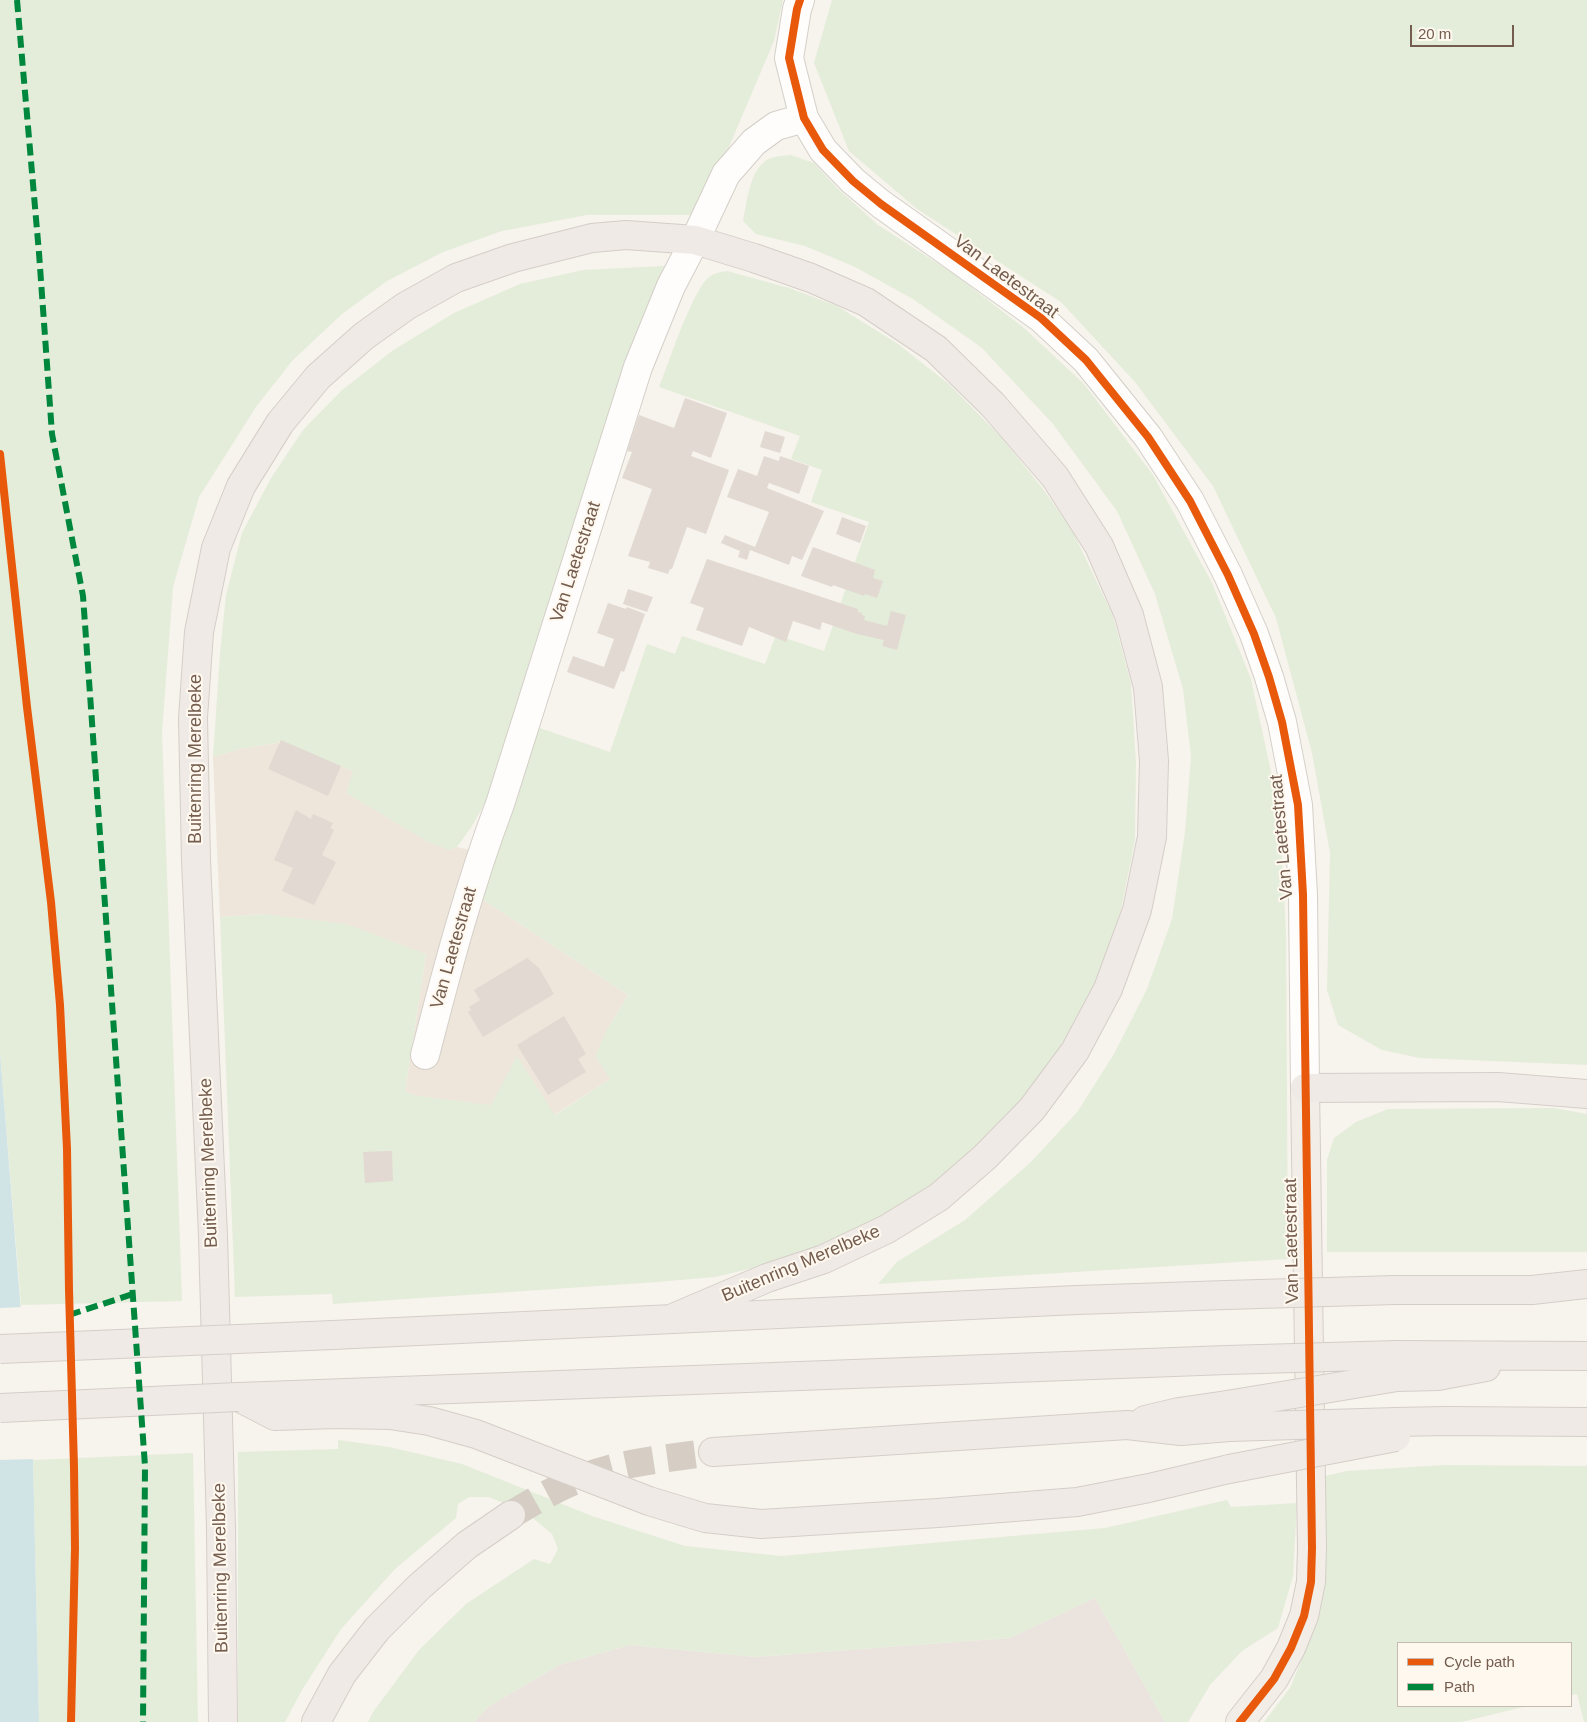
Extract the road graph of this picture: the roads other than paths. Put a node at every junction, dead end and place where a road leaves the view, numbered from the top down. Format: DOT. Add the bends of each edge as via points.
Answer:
graph roads {
  1 [pos="800,0"];
  2 [pos="804,118"];
  3 [pos="696,240"];
  4 [pos="425,1055"];
  5 [pos="1305,1088"];
  6 [pos="1587,1094"];
  7 [pos="1587,1284"];
  8 [pos="1532,1290"];
  9 [pos="1587,1298"];
  10 [pos="673,1318"];
  11 [pos="0,1349"];
  12 [pos="1587,1356"];
  13 [pos="1397,1366"];
  14 [pos="336,1404"];
  15 [pos="0,1408"];
  16 [pos="1228,1416"];
  17 [pos="1587,1422"];
  18 [pos="1396,1429"];
  19 [pos="713,1452"];
  20 [pos="512,1515"];
  21 [pos="223,1722"];
  22 [pos="316,1722"];
  23 [pos="1240,1722"];
  1 -- 2 [label="street, Van Laetestraat" via="789,58"];
  2 -- 3 [label="street, Van Laetestraat" via="776,126 754,142 726,174"];
  2 -- 5 [label="street, Van Laetestraat" via="823,150 853,181 880,204 1041,318 1086,360 1148,438 1190,500 1254,634 1282,722 1294,777 1303,895"];
  3 -- 4 [label="street, Van Laetestraat" via="671,286 638,367 500,804 480,856"];
  3 -- 10 [label="highway, Buitenring Merelbeke" via="811,278 866,302 936,350 993,405 1055,477 1099,546 1129,615 1148,687 1154,761 1153,828 1137,910 1108,989 1075,1051 1032,1109 999,1143 939,1196 887,1229 824,1259 768,1278"];
  3 -- 21 [label="highway, Buitenring Merelbeke" via="626,235 592,238 512,258 456,278 406,306 364,336 318,377 280,423 242,486 216,548 198,632 193,718 218,1402"];
  5 -- 6 [label="highway" via="1498,1087"];
  5 -- 23 [label="main road, Van Laetestraat" via="1311,1582 1304,1616 1291,1648 1274,1679"];
  7 -- 8 [label="highway"];
  8 -- 9 [label="highway"];
  8 -- 10 [label="highway, bridge" via="1226,1295"];
  10 -- 11 [label="highway, bridge"];
  12 -- 13 [label="highway" via="1551,1355"];
  13 -- 14 [label="highway, bridge" via="1227,1360"];
  13 -- 16 [label="highway, bridge"];
  14 -- 15 [label="highway, bridge" via="275,1416 238,1397"];
  14 -- 18 [label="highway, bridge" via="429,1421 476,1434 649,1502 705,1518 761,1524 1077,1502"];
  16 -- 18 [label="highway, bridge"];
  16 -- 19 [label="highway" via="1179,1412 1127,1425"];
  17 -- 18 [label="highway" via="1446,1421"];
  20 -- 22 [label="highway" via="467,1545 377,1629 342,1674"];
}
